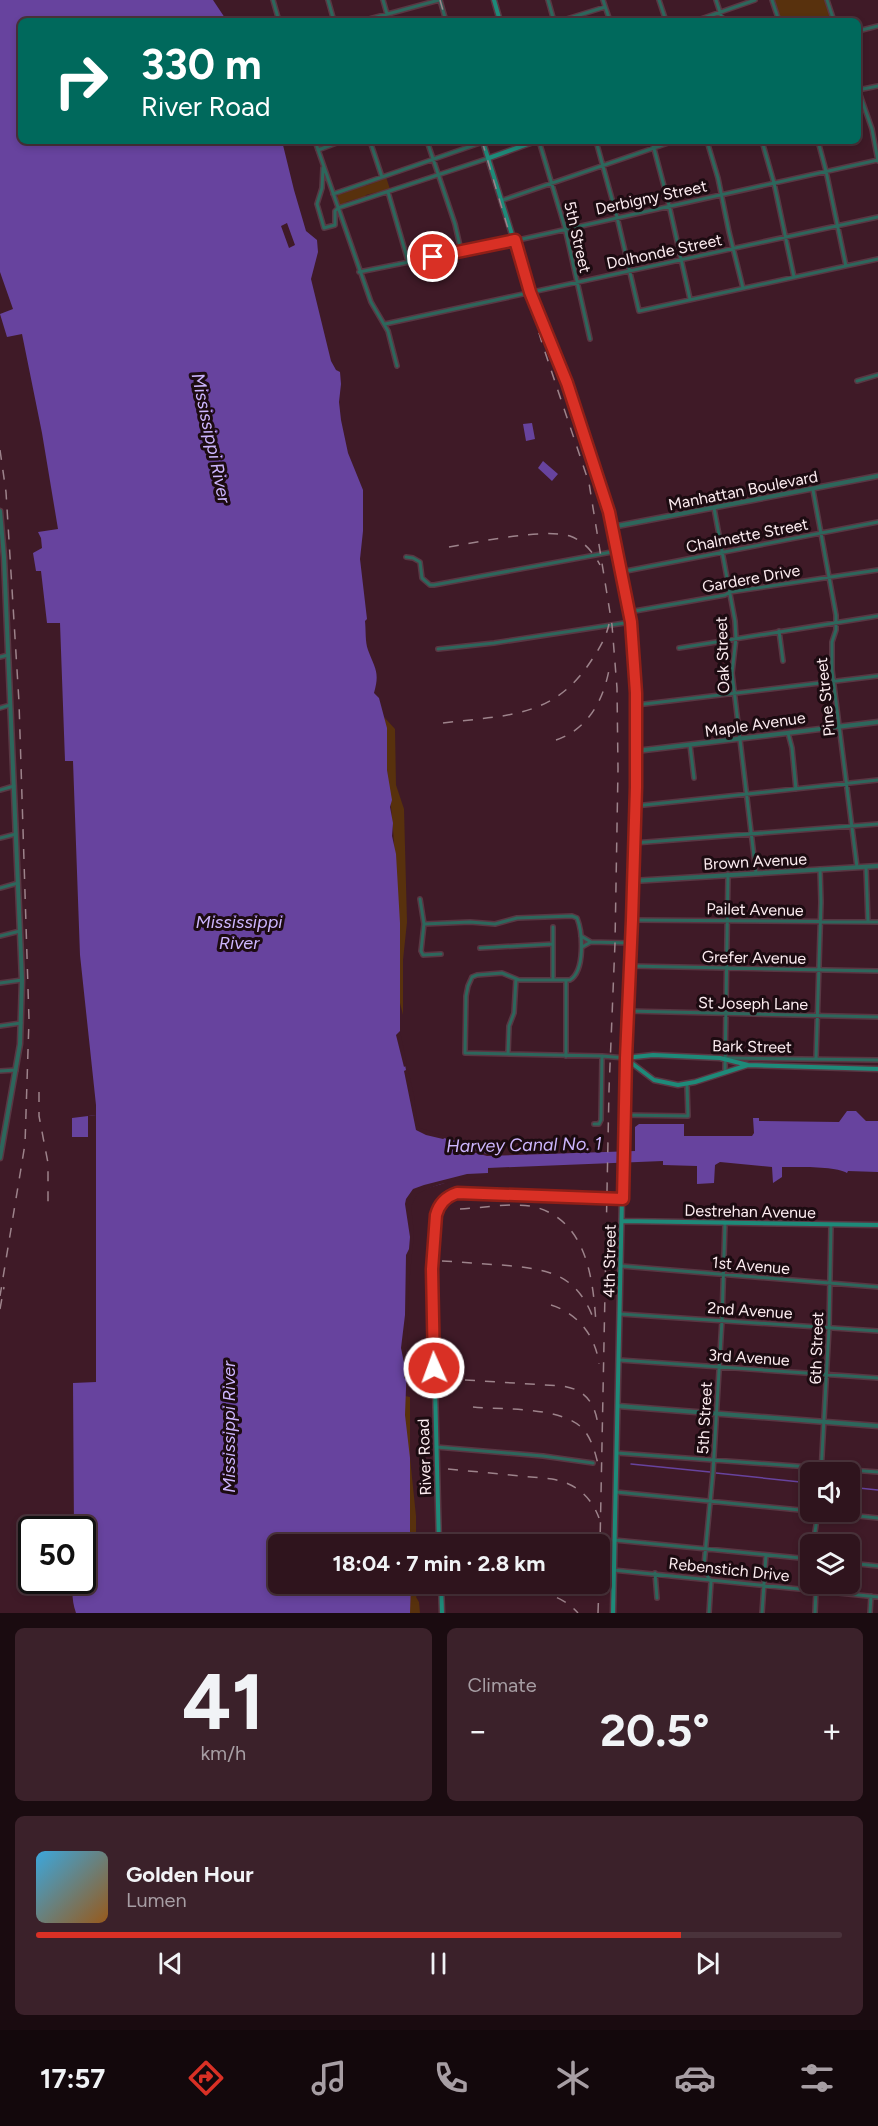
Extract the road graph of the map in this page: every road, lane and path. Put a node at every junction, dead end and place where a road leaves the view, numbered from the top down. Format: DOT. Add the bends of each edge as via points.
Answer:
graph roads {
  1 [pos="273,0"];
  2 [pos="328,0"];
  3 [pos="383,0"];
  4 [pos="440,0"];
  5 [pos="494,0"];
  6 [pos="548,0"];
  7 [pos="603,0"];
  8 [pos="659,0"];
  9 [pos="716,0"];
  10 [pos="755,0"];
  11 [pos="772,0"];
  12 [pos="827,0"];
  13 [pos="605,7"];
  14 [pos="720,12"];
  15 [pos="387,14"];
  16 [pos="278,18"];
  17 [pos="333,18"];
  18 [pos="373,18"];
  19 [pos="388,18"];
  20 [pos="445,18"];
  21 [pos="499,18"];
  22 [pos="553,18"];
  23 [pos="570,18"];
  24 [pos="609,18"];
  25 [pos="665,18"];
  26 [pos="703,18"];
  27 [pos="722,18"];
  28 [pos="778,18"];
  29 [pos="833,18"];
  30 [pos="878,26"];
  31 [pos="861,30"];
  32 [pos="878,86"];
  33 [pos="861,89"];
  34 [pos="861,98"];
  35 [pos="316,144"];
  36 [pos="334,144"];
  37 [pos="371,144"];
  38 [pos="428,144"];
  39 [pos="476,144"];
  40 [pos="485,144"];
  41 [pos="529,144"];
  42 [pos="539,144"];
  43 [pos="597,144"];
  44 [pos="653,144"];
  45 [pos="665,144"];
  46 [pos="708,144"];
  47 [pos="763,144"];
  48 [pos="819,144"];
  49 [pos="654,148"];
  50 [pos="318,150"];
  51 [pos="489,158"];
  52 [pos="433,159"];
  53 [pos="878,161"];
  54 [pos="323,166"];
  55 [pos="603,166"];
  56 [pos="826,171"];
  57 [pos="438,174"];
  58 [pos="382,177"];
  59 [pos="553,183"];
  60 [pos="774,183"];
  61 [pos="388,192"];
  62 [pos="333,194"];
  63 [pos="722,194"];
  64 [pos="503,200"];
  65 [pos="669,205"];
  66 [pos="338,208"];
  67 [pos="617,217"];
  68 [pos="878,217"];
  69 [pos="838,226"];
  70 [pos="565,228"];
  71 [pos="786,237"];
  72 [pos="515,240"];
  73 [pos="733,248"];
  74 [pos="461,251"];
  75 [pos="878,259"];
  76 [pos="681,260"];
  77 [pos="408,261"];
  78 [pos="846,266"];
  79 [pos="629,271"];
  80 [pos="359,272"];
  81 [pos="794,277"];
  82 [pos="577,283"];
  83 [pos="743,288"];
  84 [pos="530,292"];
  85 [pos="690,299"];
  86 [pos="386,324"];
  87 [pos="590,339"];
  88 [pos="397,366"];
  89 [pos="878,375"];
  90 [pos="857,381"];
  91 [pos="878,476"];
  92 [pos="813,490"];
  93 [pos="714,508"];
  94 [pos="0,510"];
  95 [pos="878,522"];
  96 [pos="612,527"];
  97 [pos="821,534"];
  98 [pos="618,551"];
  99 [pos="722,552"];
  100 [pos="406,557"];
  101 [pos="2,558"];
  102 [pos="878,570"];
  103 [pos="621,572"];
  104 [pos="828,577"];
  105 [pos="730,592"];
  106 [pos="6,605"];
  107 [pos="0,607"];
  108 [pos="629,612"];
  109 [pos="878,616"];
  110 [pos="631,622"];
  111 [pos="836,622"];
  112 [pos="779,631"];
  113 [pos="736,638"];
  114 [pos="679,648"];
  115 [pos="438,649"];
  116 [pos="8,655"];
  117 [pos="0,657"];
  118 [pos="783,661"];
  119 [pos="878,676"];
  120 [pos="834,682"];
  121 [pos="735,694"];
  122 [pos="10,705"];
  123 [pos="636,705"];
  124 [pos="0,708"];
  125 [pos="878,722"];
  126 [pos="840,726"];
  127 [pos="787,731"];
  128 [pos="741,738"];
  129 [pos="690,745"];
  130 [pos="636,751"];
  131 [pos="694,778"];
  132 [pos="878,780"];
  133 [pos="848,783"];
  134 [pos="14,786"];
  135 [pos="796,789"];
  136 [pos="0,790"];
  137 [pos="747,795"];
  138 [pos="635,806"];
  139 [pos="878,824"];
  140 [pos="853,826"];
  141 [pos="16,834"];
  142 [pos="752,834"];
  143 [pos="0,838"];
  144 [pos="634,843"];
  145 [pos="878,866"];
  146 [pos="857,867"];
  147 [pos="867,867"];
  148 [pos="820,869"];
  149 [pos="756,873"];
  150 [pos="728,874"];
  151 [pos="633,881"];
  152 [pos="18,883"];
  153 [pos="0,888"];
  154 [pos="420,899"];
  155 [pos="632,920"];
  156 [pos="727,920"];
  157 [pos="821,921"];
  158 [pos="868,922"];
  159 [pos="878,922"];
  160 [pos="424,924"];
  161 [pos="553,927"];
  162 [pos="20,931"];
  163 [pos="0,936"];
  164 [pos="581,936"];
  165 [pos="591,942"];
  166 [pos="553,944"];
  167 [pos="631,944"];
  168 [pos="480,948"];
  169 [pos="581,948"];
  170 [pos="441,954"];
  171 [pos="629,966"];
  172 [pos="726,968"];
  173 [pos="819,970"];
  174 [pos="878,971"];
  175 [pos="516,979"];
  176 [pos="553,979"];
  177 [pos="566,979"];
  178 [pos="22,980"];
  179 [pos="0,983"];
  180 [pos="627,1011"];
  181 [pos="726,1014"];
  182 [pos="817,1016"];
  183 [pos="878,1017"];
  184 [pos="21,1023"];
  185 [pos="0,1026"];
  186 [pos="508,1054"];
  187 [pos="566,1056"];
  188 [pos="602,1056"];
  189 [pos="626,1058"];
  190 [pos="725,1058"];
  191 [pos="816,1059"];
  192 [pos="878,1060"];
  193 [pos="748,1065"];
  194 [pos="878,1069"];
  195 [pos="16,1070"];
  196 [pos="0,1071"];
  197 [pos="725,1072"];
  198 [pos="687,1084"];
  199 [pos="624,1115"];
  200 [pos="594,1124"];
  201 [pos="3,1129"];
  202 [pos="2,1137"];
  203 [pos="0,1158"];
  204 [pos="623,1199"];
  205 [pos="622,1221"];
  206 [pos="725,1223"];
  207 [pos="831,1225"];
  208 [pos="878,1225"];
  209 [pos="621,1266"];
  210 [pos="724,1275"];
  211 [pos="830,1283"];
  212 [pos="878,1287"];
  213 [pos="620,1314"];
  214 [pos="722,1320"];
  215 [pos="829,1328"];
  216 [pos="878,1331"];
  217 [pos="619,1360"];
  218 [pos="719,1367"];
  219 [pos="827,1375"];
  220 [pos="878,1378"];
  221 [pos="618,1406"];
  222 [pos="717,1414"];
  223 [pos="825,1422"];
  224 [pos="878,1426"];
  225 [pos="436,1447"];
  226 [pos="617,1452"];
  227 [pos="714,1460"];
  228 [pos="822,1462"];
  229 [pos="593,1463"];
  230 [pos="800,1466"];
  231 [pos="860,1471"];
  232 [pos="878,1472"];
  233 [pos="616,1492"];
  234 [pos="710,1502"];
  235 [pos="800,1510"];
  236 [pos="860,1516"];
  237 [pos="878,1518"];
  238 [pos="440,1534"];
  239 [pos="614,1540"];
  240 [pos="706,1549"];
  241 [pos="766,1555"];
  242 [pos="800,1559"];
  243 [pos="860,1564"];
  244 [pos="878,1566"];
  245 [pos="614,1570"];
  246 [pos="655,1573"];
  247 [pos="709,1579"];
  248 [pos="764,1584"];
  249 [pos="800,1588"];
  250 [pos="441,1594"];
  251 [pos="816,1594"];
  252 [pos="853,1594"];
  253 [pos="871,1596"];
  254 [pos="878,1597"];
  255 [pos="657,1598"];
  256 [pos="442,1613"];
  257 [pos="613,1613"];
  258 [pos="709,1613"];
  259 [pos="762,1613"];
  260 [pos="815,1613"];
  261 [pos="870,1613"];
  1 -- 16 [label="street"];
  2 -- 17 [label="street"];
  3 -- 15 [label="street"];
  4 -- 15 [label="street"];
  4 -- 20 [label="street"];
  5 -- 21 [label="main road"];
  6 -- 22 [label="street"];
  7 -- 13 [label="street"];
  8 -- 25 [label="street"];
  9 -- 14 [label="street"];
  10 -- 14 [label="street"];
  11 -- 28 [label="street"];
  12 -- 29 [label="street"];
  13 -- 23 [label="street"];
  13 -- 24 [label="street"];
  14 -- 26 [label="street"];
  14 -- 27 [label="street"];
  15 -- 18 [label="street"];
  15 -- 19 [label="street"];
  30 -- 31 [label="street"];
  32 -- 33 [label="street"];
  34 -- 53 [label="street"];
  35 -- 50 [label="street"];
  36 -- 50 [label="street"];
  37 -- 58 [label="street"];
  38 -- 52 [label="street"];
  39 -- 52 [label="street"];
  40 -- 51 [label="main road, 4th Street"];
  41 -- 51 [label="main road"];
  42 -- 59 [label="street, 5th Street"];
  43 -- 55 [label="street"];
  44 -- 49 [label="street"];
  45 -- 49 [label="street"];
  46 -- 63 [label="street"];
  47 -- 60 [label="street"];
  48 -- 56 [label="street"];
  49 -- 55 [label="street"];
  49 -- 65 [label="street"];
  50 -- 54 [label="street"];
  51 -- 57 [label="street"];
  51 -- 64 [label="main road, 4th Street"];
  52 -- 57 [label="street"];
  52 -- 58 [label="street"];
  53 -- 56 [label="street, Derbigny Street"];
  54 -- 62 [label="street"];
  54 -- 66 [label="street" via="317,204 324,228 335,225"];
  55 -- 59 [label="street"];
  55 -- 67 [label="street"];
  56 -- 60 [label="street, Derbigny Street"];
  56 -- 69 [label="street"];
  57 -- 61 [label="street"];
  57 -- 74 [label="street"];
  58 -- 62 [label="street"];
  59 -- 64 [label="street"];
  59 -- 70 [label="street, 5th Street"];
  60 -- 63 [label="street, Derbigny Street"];
  60 -- 71 [label="street"];
  61 -- 66 [label="street"];
  61 -- 77 [label="street"];
  62 -- 66 [label="street"];
  63 -- 65 [label="street, Derbigny Street"];
  63 -- 73 [label="street"];
  64 -- 72 [label="main road, 4th Street"];
  65 -- 67 [label="street, Derbigny Street"];
  65 -- 76 [label="street"];
  66 -- 80 [label="street"];
  67 -- 70 [label="street, Derbigny Street"];
  67 -- 79 [label="street"];
  68 -- 69 [label="street, Dolhonde Street"];
  69 -- 71 [label="street, Dolhonde Street"];
  69 -- 78 [label="street"];
  70 -- 72 [label="street, Derbigny Street"];
  70 -- 82 [label="street, 5th Street"];
  71 -- 73 [label="street, Dolhonde Street"];
  71 -- 81 [label="street"];
  72 -- 74 [label="street, Derbigny Street"];
  72 -- 84 [label="main road, 4th Street"];
  73 -- 76 [label="street, Dolhonde Street"];
  73 -- 83 [label="street"];
  74 -- 77 [label="street, Derbigny Street"];
  75 -- 78 [label="street"];
  76 -- 79 [label="street, Dolhonde Street"];
  76 -- 85 [label="street"];
  77 -- 80 [label="street, Derbigny Street"];
  78 -- 81 [label="street"];
  79 -- 82 [label="street, Dolhonde Street"];
  79 -- 85 [label="street" via="639,311"];
  80 -- 86 [label="street" via="370,302"];
  81 -- 83 [label="street"];
  82 -- 84 [label="street, Dolhonde Street"];
  82 -- 87 [label="street, 5th Street"];
  83 -- 85 [label="street"];
  84 -- 86 [label="street, Dolhonde Street"];
  84 -- 96 [label="main road, 4th Street" via="564,376"];
  86 -- 88 [label="street"];
  89 -- 90 [label="street"];
  91 -- 92 [label="street, Manhattan Boulevard"];
  92 -- 93 [label="street, Manhattan Boulevard"];
  92 -- 97 [label="street, Pine Street"];
  93 -- 96 [label="street, Manhattan Boulevard"];
  93 -- 99 [label="street, Oak Street"];
  94 -- 101 [label="street"];
  95 -- 97 [label="street, Chalmette Street"];
  96 -- 98 [label="main road, 4th Street"];
  97 -- 99 [label="street, Chalmette Street"];
  97 -- 104 [label="street, Pine Street"];
  98 -- 100 [label="street" via="434,585 422,578 420,562"];
  98 -- 103 [label="main road, 4th Street"];
  99 -- 103 [label="street, Chalmette Street"];
  99 -- 105 [label="street, Oak Street"];
  101 -- 106 [label="street"];
  102 -- 104 [label="street, Gardere Drive"];
  103 -- 108 [label="main road, 4th Street"];
  104 -- 105 [label="street, Gardere Drive"];
  104 -- 111 [label="street, Pine Street"];
  105 -- 108 [label="street, Gardere Drive"];
  105 -- 113 [label="street, Oak Street"];
  106 -- 107 [label="street"];
  106 -- 116 [label="street"];
  108 -- 110 [label="main road, 4th Street"];
  109 -- 111 [label="street"];
  110 -- 115 [label="street"];
  110 -- 123 [label="main road, 4th Street"];
  111 -- 112 [label="street"];
  111 -- 120 [label="street, Pine Street" via="832,642"];
  112 -- 113 [label="street"];
  112 -- 118 [label="street"];
  113 -- 114 [label="street"];
  113 -- 121 [label="street, Oak Street" via="732,673"];
  116 -- 117 [label="street"];
  116 -- 122 [label="street"];
  119 -- 120 [label="street"];
  120 -- 121 [label="street"];
  120 -- 126 [label="street, Pine Street"];
  121 -- 123 [label="street"];
  121 -- 128 [label="street, Oak Street"];
  122 -- 124 [label="street"];
  122 -- 134 [label="street"];
  123 -- 130 [label="main road, 4th Street"];
  125 -- 126 [label="street, Maple Avenue"];
  126 -- 127 [label="street, Maple Avenue"];
  126 -- 133 [label="street, Pine Street"];
  127 -- 128 [label="street, Maple Avenue"];
  127 -- 135 [label="street"];
  128 -- 129 [label="street, Maple Avenue"];
  128 -- 137 [label="street, Oak Street"];
  129 -- 130 [label="street, Maple Avenue"];
  129 -- 131 [label="street"];
  130 -- 138 [label="main road, 4th Street"];
  132 -- 133 [label="street"];
  133 -- 135 [label="street"];
  133 -- 140 [label="street, Pine Street"];
  134 -- 136 [label="street"];
  134 -- 141 [label="street"];
  135 -- 137 [label="street"];
  137 -- 138 [label="street"];
  137 -- 142 [label="street, Oak Street"];
  138 -- 144 [label="main road, 4th Street"];
  139 -- 140 [label="street"];
  140 -- 142 [label="street"];
  140 -- 146 [label="street, Pine Street"];
  141 -- 143 [label="street"];
  141 -- 152 [label="street"];
  142 -- 144 [label="street"];
  142 -- 149 [label="street, Oak Street"];
  144 -- 151 [label="main road, 4th Street"];
  145 -- 147 [label="street, Brown Avenue"];
  146 -- 147 [label="street, Brown Avenue"];
  146 -- 148 [label="street, Brown Avenue"];
  147 -- 158 [label="street"];
  148 -- 149 [label="street, Brown Avenue"];
  148 -- 157 [label="street"];
  149 -- 150 [label="street, Brown Avenue"];
  150 -- 151 [label="street, Brown Avenue"];
  150 -- 156 [label="street"];
  151 -- 155 [label="main road, 4th Street"];
  152 -- 153 [label="street"];
  152 -- 162 [label="street"];
  154 -- 160 [label="street"];
  155 -- 156 [label="street, Pailet Avenue"];
  155 -- 167 [label="main road, 4th Street"];
  156 -- 157 [label="street, Pailet Avenue"];
  156 -- 172 [label="street"];
  157 -- 158 [label="street, Pailet Avenue"];
  157 -- 173 [label="street"];
  158 -- 159 [label="street, Pailet Avenue"];
  160 -- 164 [label="street" via="495,924 517,918 572,916 577,918"];
  160 -- 170 [label="street" via="423,955"];
  161 -- 166 [label="street"];
  162 -- 163 [label="street"];
  162 -- 178 [label="street"];
  164 -- 165 [label="street"];
  164 -- 169 [label="street"];
  165 -- 167 [label="street"];
  165 -- 169 [label="street"];
  166 -- 168 [label="street"];
  166 -- 176 [label="street"];
  167 -- 171 [label="main road, 4th Street"];
  169 -- 177 [label="street" via="577,972"];
  171 -- 172 [label="street, Grefer Avenue"];
  171 -- 180 [label="main road, 4th Street"];
  172 -- 173 [label="street, Grefer Avenue"];
  172 -- 181 [label="street"];
  173 -- 174 [label="street, Grefer Avenue"];
  173 -- 182 [label="street"];
  175 -- 176 [label="street"];
  175 -- 186 [label="street"];
  175 -- 186 [label="street" via="502,973 477,975 471,979 466,996 465,1053"];
  176 -- 177 [label="street"];
  177 -- 187 [label="street"];
  178 -- 179 [label="street"];
  178 -- 184 [label="street"];
  180 -- 181 [label="street, St Joseph Lane"];
  180 -- 189 [label="main road, 4th Street"];
  181 -- 182 [label="street, St Joseph Lane"];
  181 -- 190 [label="street"];
  182 -- 183 [label="street, St Joseph Lane"];
  182 -- 191 [label="street"];
  184 -- 185 [label="street"];
  184 -- 195 [label="street"];
  186 -- 187 [label="street"];
  187 -- 188 [label="street"];
  188 -- 189 [label="street"];
  188 -- 200 [label="street" via="601,1120"];
  189 -- 190 [label="main road, Bark Street"];
  189 -- 198 [label="main road" via="659,1082"];
  189 -- 199 [label="main road, 4th Street"];
  190 -- 191 [label="street, Bark Street"];
  190 -- 193 [label="main road"];
  190 -- 197 [label="street"];
  191 -- 192 [label="street, Bark Street"];
  193 -- 194 [label="main road"];
  193 -- 197 [label="main road"];
  195 -- 196 [label="street"];
  195 -- 201 [label="street"];
  197 -- 198 [label="main road"];
  198 -- 199 [label="street" via="688,1116"];
  199 -- 204 [label="main road, 4th Street"];
  201 -- 202 [label="street"];
  202 -- 203 [label="street"];
  204 -- 205 [label="main road, 4th Street"];
  204 -- 225 [label="main road, River Road" via="457,1193 438,1207 432,1269"];
  205 -- 206 [label="main road, Destrehan Avenue"];
  205 -- 209 [label="main road, 4th Street"];
  206 -- 207 [label="main road, Destrehan Avenue"];
  206 -- 210 [label="street, 5th Street"];
  207 -- 208 [label="main road, Destrehan Avenue"];
  207 -- 211 [label="street, 6th Street"];
  209 -- 210 [label="street, 1st Avenue"];
  209 -- 213 [label="main road, 4th Street"];
  210 -- 211 [label="street, 1st Avenue"];
  210 -- 214 [label="street, 5th Street"];
  211 -- 212 [label="street, 1st Avenue"];
  211 -- 215 [label="street, 6th Street"];
  213 -- 214 [label="street, 2nd Avenue"];
  213 -- 217 [label="main road, 4th Street"];
  214 -- 215 [label="street, 2nd Avenue"];
  214 -- 218 [label="street, 5th Street"];
  215 -- 216 [label="street, 2nd Avenue"];
  215 -- 219 [label="street, 6th Street"];
  217 -- 218 [label="street, 3rd Avenue"];
  217 -- 221 [label="main road, 4th Street"];
  218 -- 219 [label="street, 3rd Avenue"];
  218 -- 222 [label="street, 5th Street"];
  219 -- 220 [label="street, 3rd Avenue"];
  219 -- 223 [label="street, 6th Street"];
  221 -- 222 [label="street"];
  221 -- 226 [label="main road, 4th Street"];
  222 -- 223 [label="street"];
  222 -- 227 [label="street, 5th Street"];
  223 -- 224 [label="street"];
  223 -- 228 [label="street, 6th Street"];
  225 -- 229 [label="street"];
  225 -- 238 [label="main road, River Road"];
  226 -- 227 [label="street"];
  226 -- 233 [label="main road, 4th Street"];
  227 -- 230 [label="street"];
  227 -- 234 [label="street, 5th Street"];
  231 -- 232 [label="street"];
  233 -- 234 [label="street"];
  233 -- 239 [label="main road, 4th Street"];
  234 -- 235 [label="street"];
  234 -- 240 [label="street, 5th Street"];
  236 -- 237 [label="street"];
  239 -- 240 [label="street"];
  239 -- 245 [label="main road, 4th Street"];
  240 -- 241 [label="street"];
  240 -- 247 [label="street, 5th Street" via="704,1565"];
  241 -- 242 [label="street"];
  241 -- 248 [label="street"];
  243 -- 244 [label="street"];
  245 -- 246 [label="street, Rebenstich Drive"];
  245 -- 257 [label="main road, 4th Street"];
  246 -- 247 [label="street, Rebenstich Drive"];
  246 -- 255 [label="street"];
  247 -- 248 [label="street, Rebenstich Drive"];
  247 -- 258 [label="street, 5th Street"];
  248 -- 249 [label="street, Rebenstich Drive"];
  248 -- 259 [label="street"];
  250 -- 256 [label="main road"];
  251 -- 260 [label="street"];
  252 -- 253 [label="street, Rebenstich Drive"];
  253 -- 254 [label="street, Rebenstich Drive"];
  253 -- 261 [label="street"];
}
